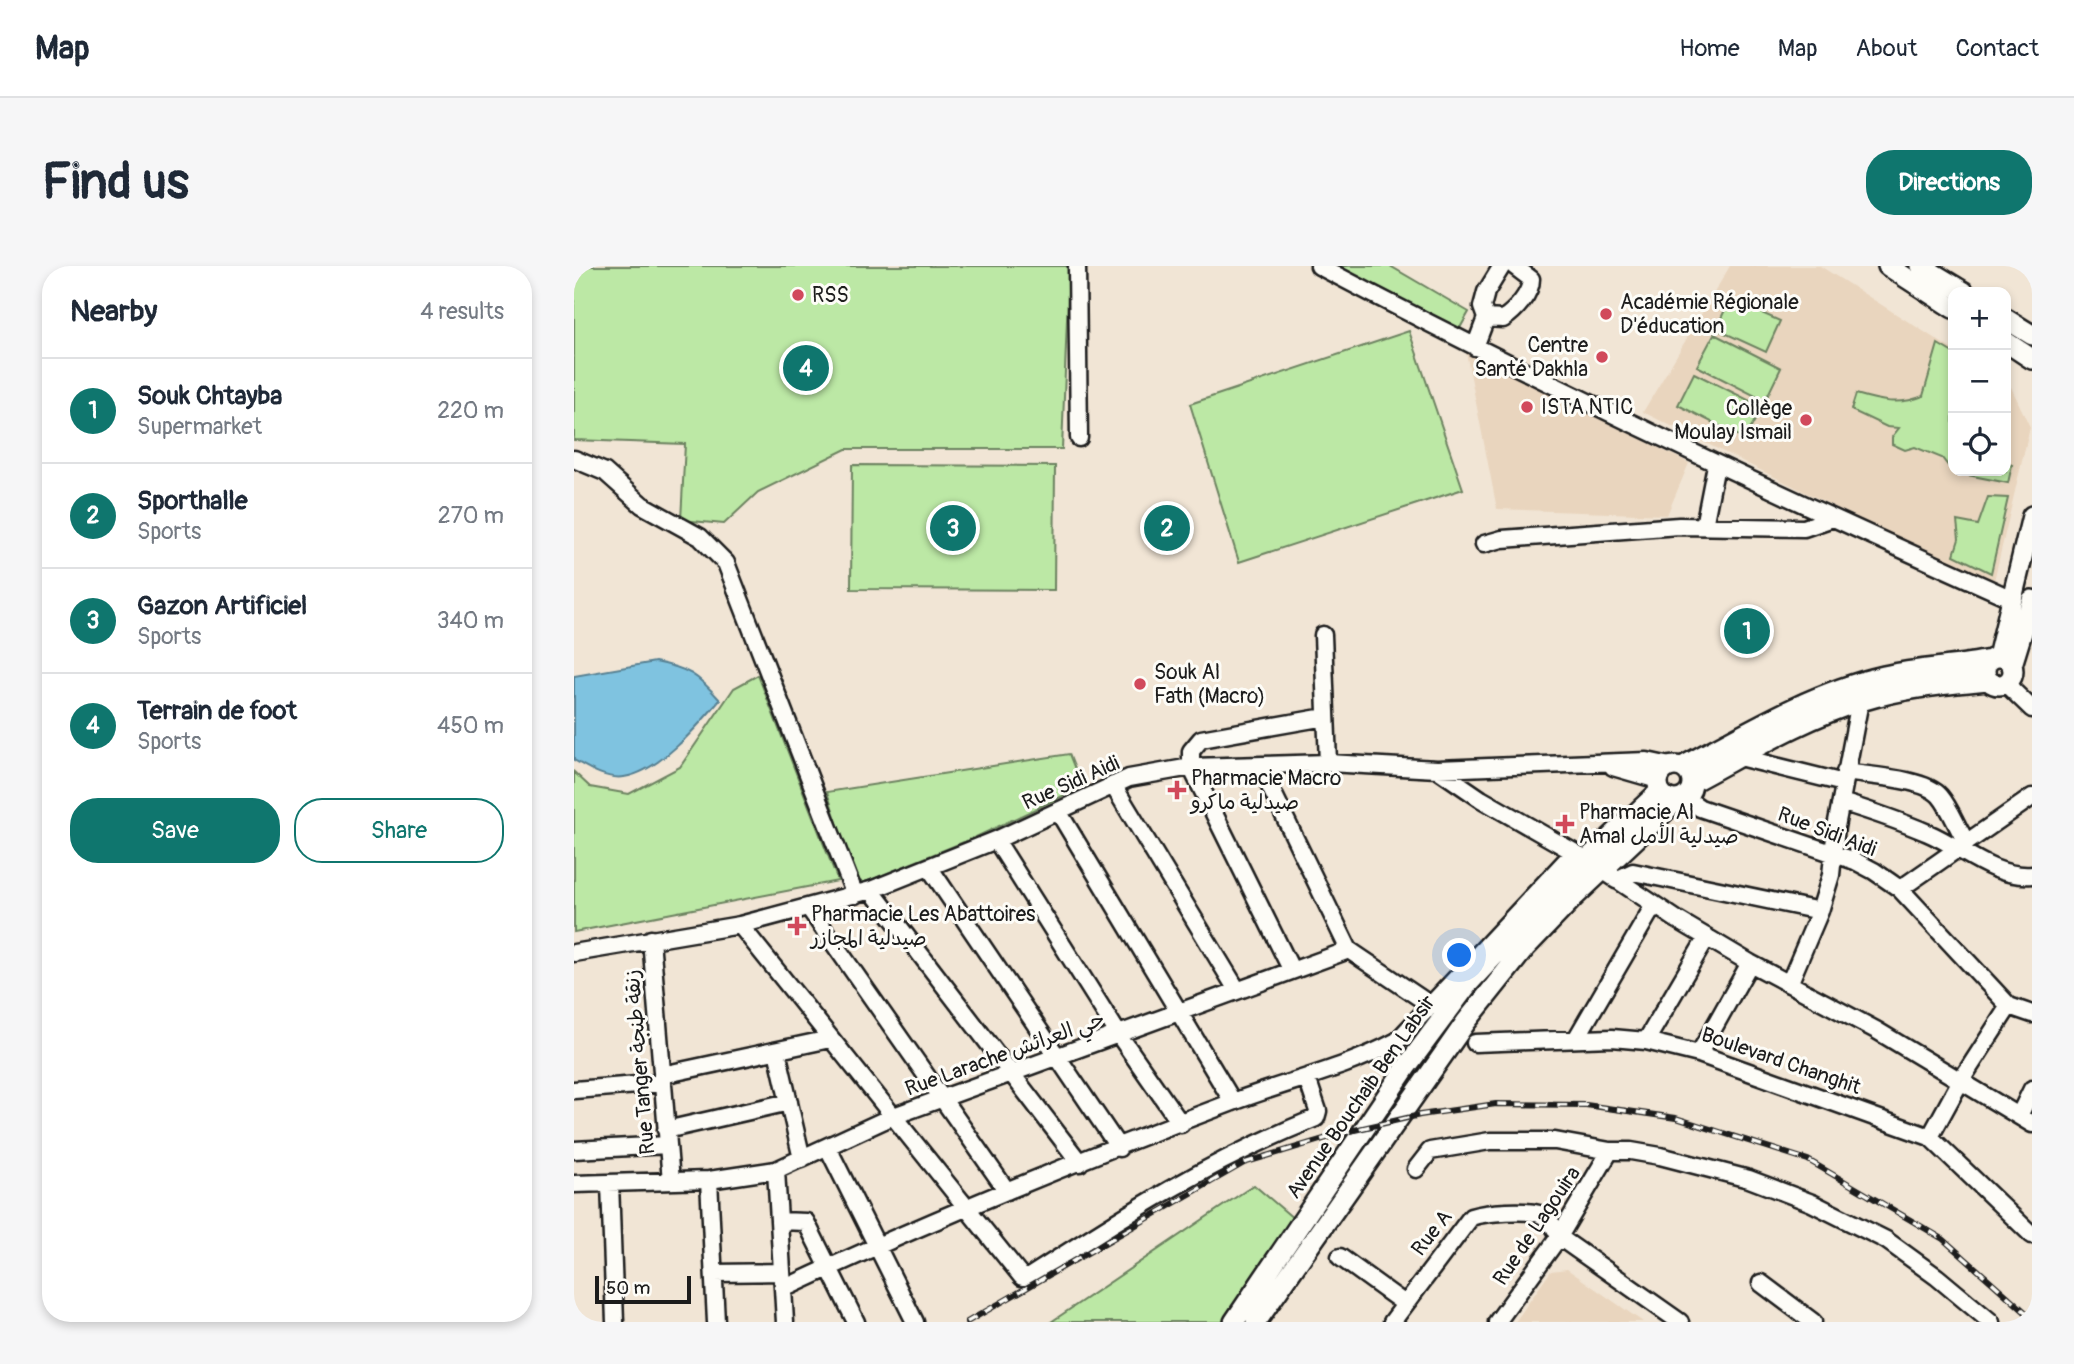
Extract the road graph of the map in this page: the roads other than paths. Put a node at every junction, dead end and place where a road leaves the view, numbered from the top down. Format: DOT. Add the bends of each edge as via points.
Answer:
graph roads {
  1 [pos="1077,266"];
  2 [pos="1320,266"];
  3 [pos="1502,266"];
  4 [pos="1514,266"];
  5 [pos="1888,266"];
  6 [pos="1921,266"];
  7 [pos="1956,287"];
  8 [pos="1948,304"];
  9 [pos="1486,317"];
  10 [pos="2011,321"];
  11 [pos="2032,335"];
  12 [pos="2011,345"];
  13 [pos="1475,347"];
  14 [pos="2032,359"];
  15 [pos="1079,438"];
  16 [pos="574,459"];
  17 [pos="1716,464"];
  18 [pos="2032,516"];
  19 [pos="1833,518"];
  20 [pos="1703,526"];
  21 [pos="1484,544"];
  22 [pos="2022,599"];
  23 [pos="2028,633"];
  24 [pos="1324,635"];
  25 [pos="1999,669"];
  26 [pos="1860,701"];
  27 [pos="2032,709"];
  28 [pos="1325,717"];
  29 [pos="1739,757"];
  30 [pos="1328,763"];
  31 [pos="1260,766"];
  32 [pos="1191,767"];
  33 [pos="1437,769"];
  34 [pos="1844,777"];
  35 [pos="1675,783"];
  36 [pos="1113,785"];
  37 [pos="2032,797"];
  38 [pos="1841,802"];
  39 [pos="1058,811"];
  40 [pos="996,840"];
  41 [pos="1964,846"];
  42 [pos="1833,854"];
  43 [pos="1580,856"];
  44 [pos="929,867"];
  45 [pos="1609,875"];
  46 [pos="2032,875"];
  47 [pos="1900,889"];
  48 [pos="871,890"];
  49 [pos="855,895"];
  50 [pos="1654,905"];
  51 [pos="809,908"];
  52 [pos="1820,911"];
  53 [pos="740,925"];
  54 [pos="1707,937"];
  55 [pos="650,939"];
  56 [pos="1349,950"];
  57 [pos="574,953"];
  58 [pos="1749,963"];
  59 [pos="1291,969"];
  60 [pos="1789,984"];
  61 [pos="1237,990"];
  62 [pos="1432,1006"];
  63 [pos="2009,1006"];
  64 [pos="1181,1013"];
  65 [pos="2032,1014"];
  66 [pos="1119,1035"];
  67 [pos="830,1039"];
  68 [pos="1576,1040"];
  69 [pos="1646,1041"];
  70 [pos="1475,1043"];
  71 [pos="777,1051"];
  72 [pos="1699,1054"];
  73 [pos="1059,1057"];
  74 [pos="1011,1074"];
  75 [pos="1307,1078"];
  76 [pos="663,1079"];
  77 [pos="1961,1082"];
  78 [pos="574,1090"];
  79 [pos="2032,1090"];
  80 [pos="943,1098"];
  81 [pos="789,1102"];
  82 [pos="1233,1102"];
  83 [pos="891,1117"];
  84 [pos="2025,1120"];
  85 [pos="1181,1124"];
  86 [pos="1930,1137"];
  87 [pos="667,1138"];
  88 [pos="828,1148"];
  89 [pos="1119,1148"];
  90 [pos="574,1150"];
  91 [pos="1610,1151"];
  92 [pos="803,1159"];
  93 [pos="1080,1163"];
  94 [pos="1416,1169"];
  95 [pos="776,1170"];
  96 [pos="709,1180"];
  97 [pos="671,1181"];
  98 [pos="610,1183"];
  99 [pos="574,1184"];
  100 [pos="1007,1191"];
  101 [pos="966,1207"];
  102 [pos="2032,1211"];
  103 [pos="779,1221"];
  104 [pos="2028,1231"];
  105 [pos="1559,1237"];
  106 [pos="877,1246"];
  107 [pos="1340,1257"];
  108 [pos="829,1268"];
  109 [pos="782,1272"];
  110 [pos="714,1273"];
  111 [pos="1761,1283"];
  112 [pos="783,1289"];
  113 [pos="1405,1304"];
  114 [pos="615,1322"];
  115 [pos="716,1322"];
  116 [pos="785,1322"];
  117 [pos="856,1322"];
  118 [pos="915,1322"];
  119 [pos="1234,1322"];
  120 [pos="1256,1322"];
  121 [pos="1392,1322"];
  122 [pos="1497,1322"];
  123 [pos="1680,1322"];
  124 [pos="1813,1322"];
  125 [pos="1991,1322"];
  1 -- 15 [label="street"];
  2 -- 13 [label="street"];
  3 -- 9 [label="street" via="1486,292 1482,307"];
  4 -- 9 [label="street" via="1531,279 1531,286 1503,319"];
  5 -- 8 [label="main road"];
  6 -- 7 [label="main road"];
  9 -- 13 [label="street"];
  10 -- 11 [label="main road"];
  12 -- 14 [label="main road"];
  13 -- 17 [label="street"];
  16 -- 49 [label="street" via="605,472 642,505 700,537 726,563"];
  17 -- 19 [label="street"];
  17 -- 20 [label="street"];
  18 -- 22 [label="main road"];
  19 -- 20 [label="street" via="1804,528"];
  19 -- 22 [label="street"];
  20 -- 21 [label="street" via="1502,539"];
  22 -- 23 [label="main road"];
  22 -- 25 [label="main road"];
  23 -- 25 [label="main road"];
  24 -- 28 [label="street"];
  25 -- 26 [label="main road, Avenue Bouchaib Ben Labsir"];
  25 -- 27 [label="street"];
  25 -- 35 [label="main road, Avenue Bouchaib Ben Labsir" via="1884,676 1858,683 1765,723"];
  26 -- 29 [label="main road, Avenue Bouchaib Ben Labsir"];
  26 -- 34 [label="street"];
  28 -- 30 [label="street"];
  28 -- 32 [label="street" via="1201,739 1191,751"];
  29 -- 34 [label="street"];
  29 -- 35 [label="main road, Avenue Bouchaib Ben Labsir"];
  30 -- 31 [label="street, Rue Sidi Aidi"];
  30 -- 33 [label="street, Rue Sidi Aidi"];
  31 -- 32 [label="street, Rue Sidi Aidi"];
  31 -- 56 [label="street"];
  32 -- 36 [label="street, Rue Sidi Aidi"];
  32 -- 59 [label="street"];
  33 -- 35 [label="street, Rue Sidi Aidi" via="1647,761"];
  33 -- 43 [label="street"];
  34 -- 38 [label="street"];
  34 -- 41 [label="street" via="1934,790"];
  35 -- 42 [label="street, Rue Sidi Aidi" via="1700,808"];
  35 -- 43 [label="main road, Avenue Bouchaib Ben Labsir"];
  35 -- 45 [label="main road, Avenue Bouchaib Ben Labsir"];
  36 -- 39 [label="street, Rue Sidi Aidi"];
  36 -- 61 [label="street"];
  37 -- 41 [label="street"];
  38 -- 41 [label="street"];
  38 -- 42 [label="street"];
  39 -- 40 [label="street, Rue Sidi Aidi"];
  39 -- 64 [label="street"];
  40 -- 44 [label="street, Rue Sidi Aidi"];
  40 -- 66 [label="street"];
  41 -- 46 [label="street" via="2001,873"];
  41 -- 47 [label="street"];
  42 -- 47 [label="street, Rue Sidi Aidi" via="1867,867"];
  42 -- 52 [label="street"];
  43 -- 45 [label="street"];
  43 -- 62 [label="street"];
  43 -- 119 [label="main road, Avenue Bouchaib Ben Labsir" via="1468,984 1407,1066"];
  44 -- 48 [label="street, Rue Sidi Aidi"];
  44 -- 73 [label="street"];
  45 -- 50 [label="street"];
  45 -- 52 [label="street" via="1633,872"];
  45 -- 120 [label="main road, Avenue Bouchaib Ben Labsir" via="1525,948 1466,1022"];
  47 -- 63 [label="street, Rue Sidi Aidi"];
  48 -- 49 [label="street, Rue Sidi Aidi"];
  48 -- 74 [label="street"];
  49 -- 51 [label="street, Rue Sidi Aidi"];
  50 -- 54 [label="street"];
  50 -- 68 [label="street"];
  51 -- 53 [label="street, Rue Sidi Aidi"];
  51 -- 80 [label="street"];
  52 -- 60 [label="street"];
  53 -- 55 [label="street, Rue Sidi Aidi"];
  53 -- 67 [label="street"];
  54 -- 58 [label="street"];
  54 -- 69 [label="street"];
  55 -- 57 [label="street, Rue Sidi Aidi"];
  55 -- 76 [label="street, Rue Tanger زنقة طنجة"];
  56 -- 59 [label="street, Rue Larache حي العرائش"];
  56 -- 62 [label="street"];
  58 -- 60 [label="street"];
  58 -- 72 [label="street"];
  59 -- 61 [label="street, Rue Larache حي العرائش"];
  60 -- 77 [label="street"];
  61 -- 64 [label="street, Rue Larache حي العرائش"];
  62 -- 75 [label="street" via="1397,1041"];
  63 -- 65 [label="street, Rue Sidi Aidi"];
  63 -- 77 [label="street"];
  64 -- 66 [label="street, Rue Larache حي العرائش"];
  64 -- 82 [label="street"];
  66 -- 73 [label="street, Rue Larache حي العرائش"];
  66 -- 85 [label="street"];
  67 -- 71 [label="street"];
  67 -- 83 [label="street"];
  68 -- 69 [label="street, Boulevard Changhit"];
  68 -- 70 [label="street, Boulevard Changhit"];
  69 -- 72 [label="street, Boulevard Changhit"];
  71 -- 76 [label="street"];
  71 -- 81 [label="street"];
  72 -- 86 [label="street, Boulevard Changhit"];
  73 -- 74 [label="street, Rue Larache حي العرائش"];
  73 -- 89 [label="street"];
  74 -- 80 [label="street, Rue Larache حي العرائش"];
  74 -- 93 [label="street"];
  75 -- 82 [label="street"];
  75 -- 101 [label="street" via="1316,1118 1232,1153 1129,1212 1029,1278 1018,1274"];
  76 -- 78 [label="street"];
  76 -- 87 [label="street, Rue Tanger زنقة طنجة"];
  77 -- 84 [label="street"];
  77 -- 86 [label="street"];
  79 -- 84 [label="street"];
  80 -- 83 [label="street, Rue Larache حي العرائش"];
  80 -- 100 [label="street"];
  81 -- 87 [label="street"];
  81 -- 92 [label="street"];
  82 -- 85 [label="street"];
  83 -- 88 [label="street, Rue Larache حي العرائش"];
  83 -- 101 [label="street"];
  85 -- 89 [label="street"];
  86 -- 104 [label="street, Boulevard Changhit"];
  87 -- 90 [label="street"];
  87 -- 97 [label="street, Rue Tanger زنقة طنجة"];
  88 -- 92 [label="street, Rue Larache حي العرائش"];
  88 -- 106 [label="street"];
  89 -- 93 [label="street"];
  91 -- 94 [label="street" via="1555,1141 1490,1141 1430,1151"];
  91 -- 105 [label="street, Rue de Lagouira"];
  91 -- 125 [label="street" via="1631,1150 1689,1162 1749,1178 1812,1203 1886,1240"];
  92 -- 95 [label="street, Rue Larache حي العرائش"];
  93 -- 100 [label="street"];
  95 -- 96 [label="street, Rue Larache حي العرائش"];
  95 -- 103 [label="street"];
  96 -- 97 [label="street, Rue Larache حي العرائش"];
  96 -- 110 [label="street"];
  97 -- 98 [label="street, Rue Larache حي العرائش"];
  98 -- 99 [label="street, Rue Larache حي العرائش"];
  98 -- 114 [label="street"];
  100 -- 101 [label="street"];
  101 -- 106 [label="street"];
  102 -- 104 [label="street"];
  103 -- 108 [label="street" via="806,1222"];
  103 -- 109 [label="street"];
  105 -- 113 [label="street, Rue A" via="1552,1224 1538,1214 1471,1217"];
  105 -- 122 [label="street, Rue de Lagouira"];
  105 -- 123 [label="street"];
  106 -- 108 [label="street"];
  106 -- 118 [label="street"];
  107 -- 113 [label="street"];
  108 -- 112 [label="street"];
  108 -- 117 [label="street"];
  109 -- 110 [label="street"];
  109 -- 112 [label="street"];
  110 -- 115 [label="street"];
  111 -- 124 [label="street"];
  112 -- 116 [label="street"];
  113 -- 121 [label="street, Rue A"];
}
